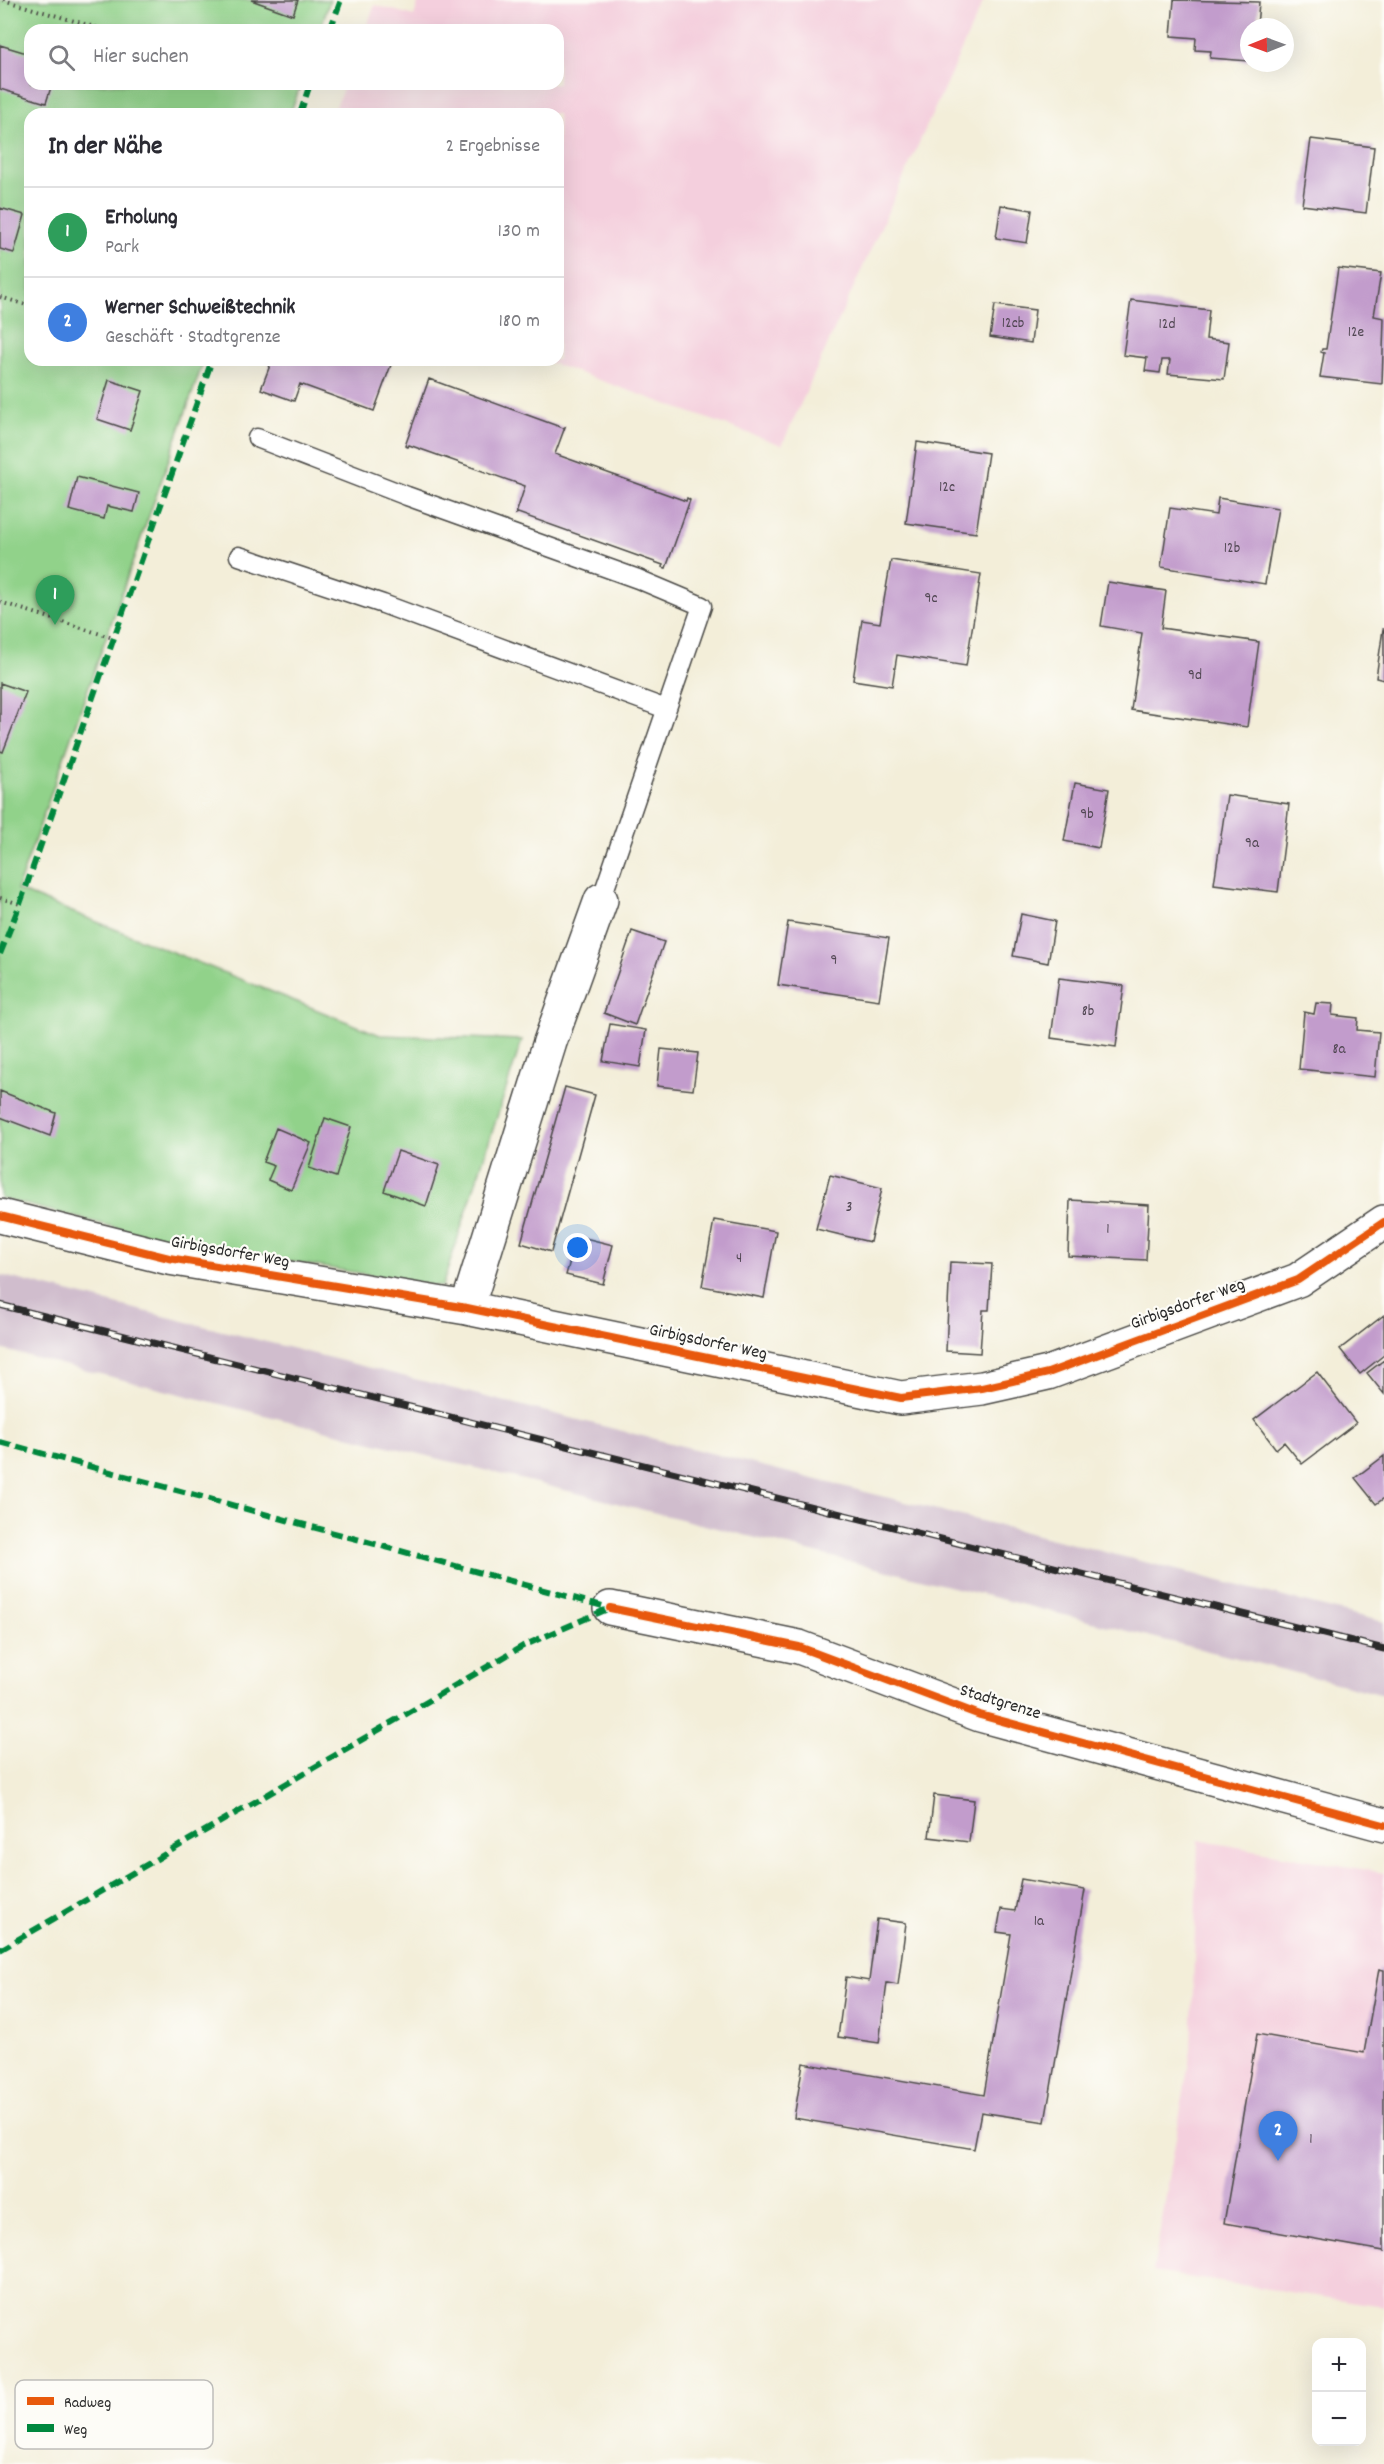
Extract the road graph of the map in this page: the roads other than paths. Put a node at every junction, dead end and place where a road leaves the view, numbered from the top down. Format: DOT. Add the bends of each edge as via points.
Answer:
graph roads {
  1 [pos="257,438"];
  2 [pos="239,556"];
  3 [pos="666,710"];
  4 [pos="601,900"];
  5 [pos="0,1216"];
  6 [pos="1384,1222"];
  7 [pos="467,1308"];
  8 [pos="610,1608"];
  9 [pos="1384,1825"];
  1 -- 3 [label="lane" via="702,606"];
  2 -- 3 [label="lane" via="383,604"];
  3 -- 4 [label="lane"];
  4 -- 7 [label="street" via="550,1042"];
  5 -- 7 [label="street, Girbigsdorfer Weg" via="169,1258"];
  6 -- 7 [label="street, Girbigsdorfer Weg" via="1298,1280 1048,1373 982,1388 901,1398"];
  8 -- 9 [label="street, Stadtgrenze" via="799,1647 980,1715"];
}
